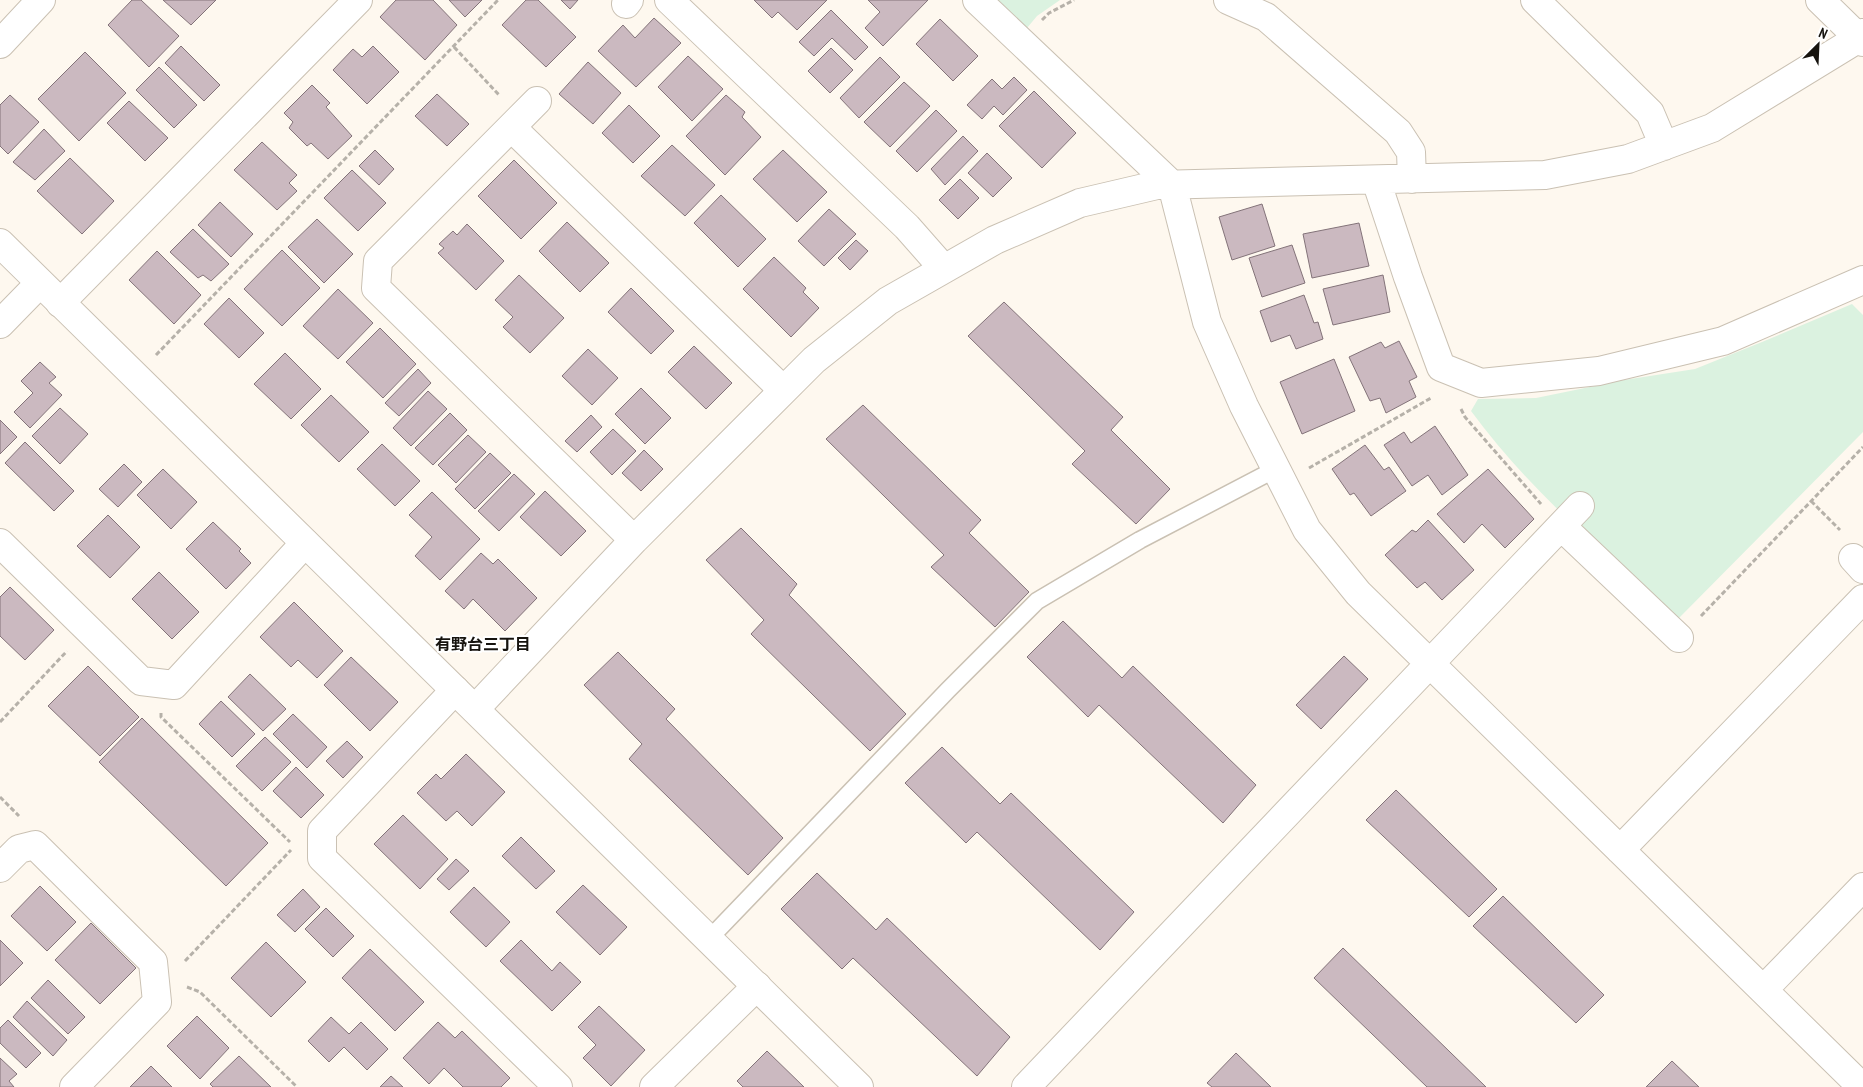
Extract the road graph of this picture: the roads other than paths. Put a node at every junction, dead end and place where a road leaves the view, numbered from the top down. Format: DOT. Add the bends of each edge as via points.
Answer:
graph roads {
  1 [pos="358,0"];
  2 [pos="669,0"];
  3 [pos="977,0"];
  4 [pos="1228,0"];
  5 [pos="1535,0"];
  6 [pos="1820,0"];
  7 [pos="38,1"];
  8 [pos="1862,38"];
  9 [pos="0,44"];
  10 [pos="1664,146"];
  11 [pos="1412,179"];
  12 [pos="1376,180"];
  13 [pos="1172,185"];
  14 [pos="0,243"];
  15 [pos="944,269"];
  16 [pos="1863,280"];
  17 [pos="40,283"];
  18 [pos="60,303"];
  19 [pos="0,324"];
  20 [pos="784,390"];
  21 [pos="1279,476"];
  22 [pos="1580,506"];
  23 [pos="1561,526"];
  24 [pos="634,540"];
  25 [pos="0,543"];
  26 [pos="305,543"];
  27 [pos="1863,600"];
  28 [pos="1680,638"];
  29 [pos="1430,664"];
  30 [pos="455,690"];
  31 [pos="475,709"];
  32 [pos="1620,850"];
  33 [pos="0,868"];
  34 [pos="1863,887"];
  35 [pos="709,939"];
  36 [pos="757,986"];
  37 [pos="1763,990"];
  38 [pos="74,1087"];
  39 [pos="558,1087"];
  40 [pos="654,1087"];
  41 [pos="858,1087"];
  42 [pos="1026,1087"];
  43 [pos="1862,1087"];
  1 -- 18 [label="street"];
  2 -- 15 [label="street" via="907,228"];
  3 -- 13 [label="street"];
  4 -- 11 [label="street" via="1266,17 1398,132 1411,152"];
  5 -- 10 [label="street" via="1650,113"];
  6 -- 8 [label="street"];
  7 -- 9 [label="street"];
  8 -- 10 [label="street" via="1712,128"];
  10 -- 11 [label="street" via="1628,159 1544,176"];
  11 -- 12 [label="street"];
  12 -- 13 [label="street"];
  12 -- 16 [label="street" via="1441,366 1453,380 1482,383 1599,372 1723,341"];
  13 -- 15 [label="street" via="1156,185 1080,203 996,240"];
  13 -- 21 [label="street" via="1207,322"];
  14 -- 17 [label="street"];
  15 -- 20 [label="street" via="888,301 814,360"];
  17 -- 18 [label="street"];
  17 -- 19 [label="street"];
  18 -- 26 [label="street"];
  20 -- 24 [label="street"];
  20 -- 24 [label="street" via="523,116 378,261 376,288"];
  21 -- 29 [label="street" via="1307,530 1346,579"];
  21 -- 35 [label="lane" via="1140,540 1037,601"];
  22 -- 23 [label="street"];
  23 -- 28 [label="street"];
  23 -- 29 [label="street"];
  24 -- 31 [label="street"];
  25 -- 26 [label="street" via="141,681 174,684"];
  26 -- 30 [label="street"];
  27 -- 32 [label="street"];
  29 -- 32 [label="street"];
  29 -- 42 [label="street"];
  30 -- 31 [label="street"];
  30 -- 39 [label="street" via="311,844"];
  31 -- 35 [label="street"];
  32 -- 37 [label="street"];
  33 -- 38 [label="street" via="19,849 35,845 153,962 164,983 157,1002"];
  34 -- 37 [label="street"];
  35 -- 36 [label="street"];
  36 -- 40 [label="street"];
  36 -- 41 [label="street"];
  37 -- 43 [label="street"];
}
